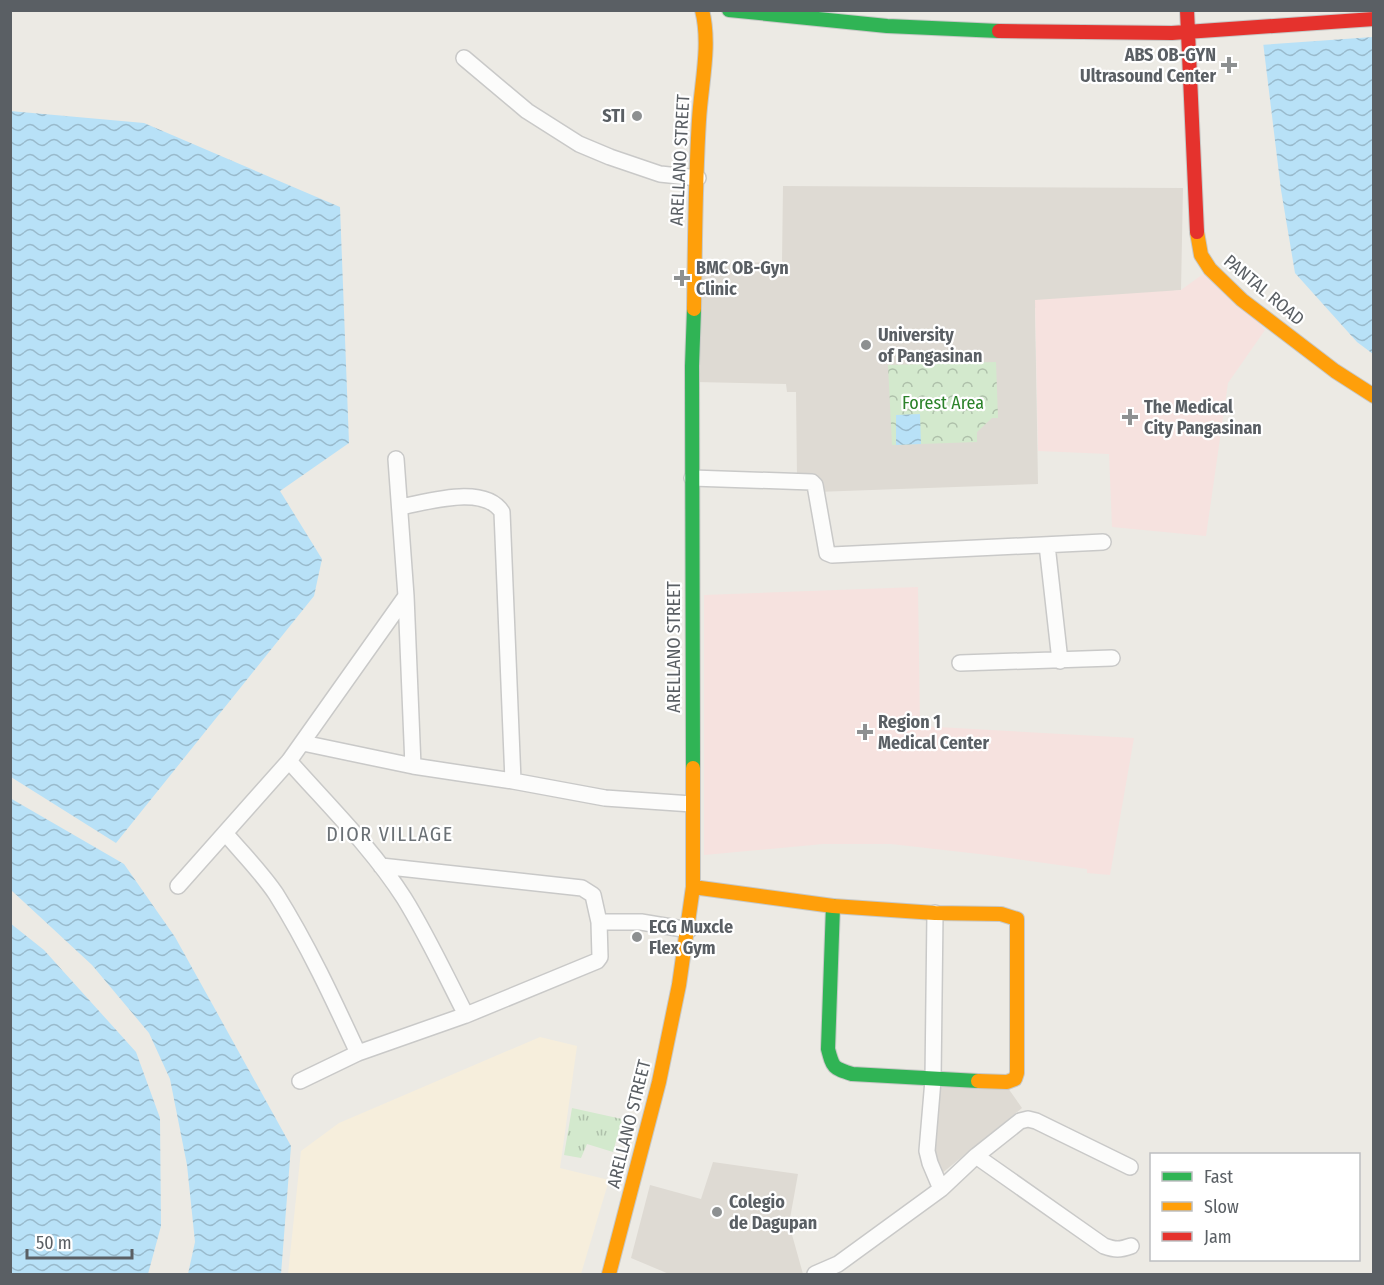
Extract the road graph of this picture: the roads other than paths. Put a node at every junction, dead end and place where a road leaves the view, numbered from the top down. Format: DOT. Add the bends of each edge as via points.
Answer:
graph roads {
  1 [pos="702,10"];
  2 [pos="729,10"];
  3 [pos="1187,10"];
  4 [pos="1374,19"];
  5 [pos="1190,31"];
  6 [pos="464,58"];
  7 [pos="698,178"];
  8 [pos="1374,396"];
  9 [pos="396,459"];
  10 [pos="693,478"];
  11 [pos="400,507"];
  12 [pos="1104,542"];
  13 [pos="1047,544"];
  14 [pos="406,596"];
  15 [pos="1112,658"];
  16 [pos="1060,661"];
  17 [pos="960,663"];
  18 [pos="303,743"];
  19 [pos="289,761"];
  20 [pos="413,766"];
  21 [pos="513,781"];
  22 [pos="692,804"];
  23 [pos="226,834"];
  24 [pos="381,866"];
  25 [pos="178,886"];
  26 [pos="693,887"];
  27 [pos="833,906"];
  28 [pos="935,913"];
  29 [pos="599,922"];
  30 [pos="689,930"];
  31 [pos="466,1015"];
  32 [pos="358,1053"];
  33 [pos="933,1080"];
  34 [pos="300,1081"];
  35 [pos="976,1156"];
  36 [pos="1130,1167"];
  37 [pos="941,1188"];
  38 [pos="1131,1246"];
  39 [pos="839,1269"];
  40 [pos="609,1275"];
  41 [pos="815,1275"];
  1 -- 7 [label="main road, ARELLANO STREET" via="705,43"];
  2 -- 5 [label="main road" via="963,30"];
  3 -- 5 [label="main road, PANTAL ROAD"];
  4 -- 5 [label="main road"];
  5 -- 8 [label="main road, PANTAL ROAD" via="1196,224 1201,255 1242,300"];
  6 -- 7 [label="street" via="527,111 579,144 660,174"];
  7 -- 10 [label="main road, ARELLANO STREET"];
  9 -- 11 [label="street"];
  10 -- 13 [label="street" via="812,482 827,553 832,555"];
  10 -- 22 [label="main road, ARELLANO STREET"];
  11 -- 14 [label="street"];
  11 -- 21 [label="street" via="461,497 483,498 498,505 502,512"];
  12 -- 13 [label="street"];
  13 -- 16 [label="street"];
  14 -- 18 [label="street"];
  14 -- 20 [label="street"];
  15 -- 16 [label="street"];
  16 -- 17 [label="street"];
  18 -- 19 [label="street"];
  18 -- 20 [label="street"];
  19 -- 23 [label="street"];
  19 -- 24 [label="street"];
  20 -- 21 [label="street"];
  21 -- 22 [label="street" via="605,798"];
  22 -- 26 [label="main road, ARELLANO STREET"];
  23 -- 25 [label="street"];
  23 -- 32 [label="street" via="290,917 315,960"];
  24 -- 29 [label="street" via="582,888 593,895"];
  24 -- 31 [label="street" via="424,933"];
  26 -- 27 [label="main road"];
  26 -- 30 [label="main road, ARELLANO STREET"];
  27 -- 28 [label="main road"];
  27 -- 33 [label="main road" via="828,1042 832,1064 852,1074"];
  28 -- 33 [label="street"];
  28 -- 33 [label="main road" via="1001,914 1017,918 1017,1073 1008,1082"];
  29 -- 30 [label="street" via="640,922"];
  29 -- 31 [label="street" via="601,953 597,961"];
  30 -- 40 [label="main road, ARELLANO STREET" via="671,1031"];
  31 -- 32 [label="street"];
  32 -- 34 [label="street"];
  33 -- 37 [label="street" via="927,1151"];
  35 -- 36 [label="street" via="1007,1130 1028,1119"];
  35 -- 37 [label="street"];
  35 -- 38 [label="street" via="1104,1246 1114,1250"];
  37 -- 39 [label="street"];
  39 -- 41 [label="street"];
}
